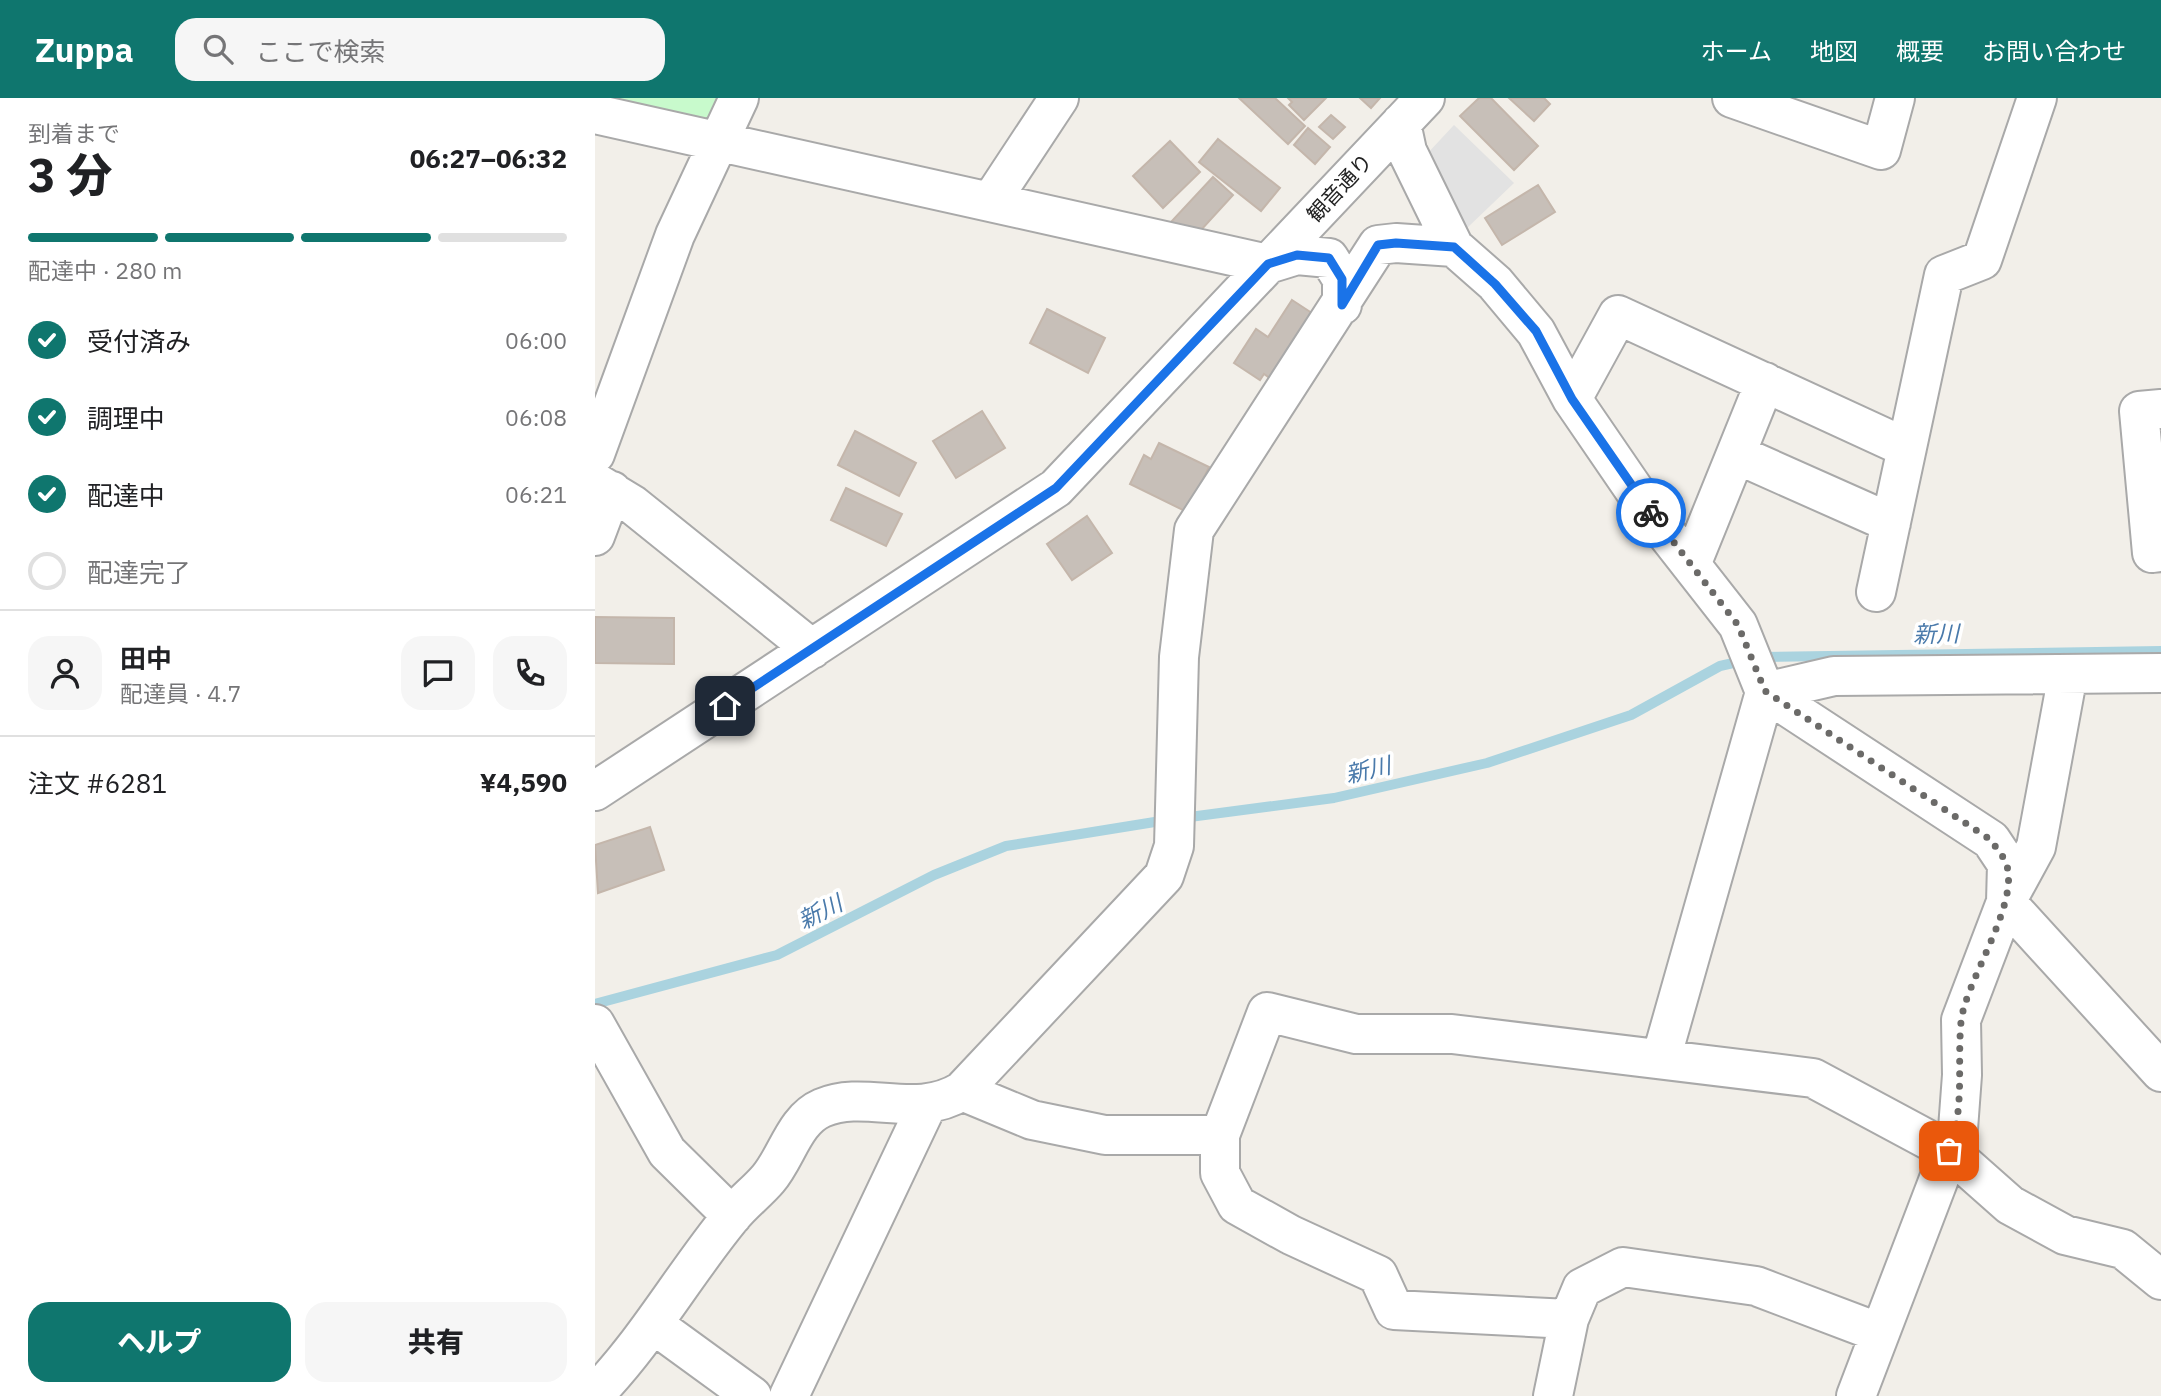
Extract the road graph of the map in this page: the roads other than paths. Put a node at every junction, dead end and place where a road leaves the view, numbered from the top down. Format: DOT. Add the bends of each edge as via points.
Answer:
graph roads {
  1 [pos="739,98"];
  2 [pos="1059,98"];
  3 [pos="1732,98"];
  4 [pos="1895,98"];
  5 [pos="2036,98"];
  6 [pos="1413,111"];
  7 [pos="595,114"];
  8 [pos="718,141"];
  9 [pos="991,201"];
  10 [pos="1454,247"];
  11 [pos="1268,264"];
  12 [pos="1342,305"];
  13 [pos="1765,382"];
  14 [pos="1572,399"];
  15 [pos="2161,409"];
  16 [pos="1907,447"];
  17 [pos="595,454"];
  18 [pos="1735,454"];
  19 [pos="604,486"];
  20 [pos="1891,523"];
  21 [pos="595,536"];
  22 [pos="2161,552"];
  23 [pos="1691,565"];
  24 [pos="1876,592"];
  25 [pos="812,649"];
  26 [pos="2161,673"];
  27 [pos="2068,674"];
  28 [pos="1765,691"];
  29 [pos="595,791"];
  30 [pos="2006,902"];
  31 [pos="595,1024"];
  32 [pos="1661,1059"];
  33 [pos="2161,1072"];
  34 [pos="962,1091"];
  35 [pos="927,1105"];
  36 [pos="1220,1135"];
  37 [pos="1949,1151"];
  38 [pos="732,1216"];
  39 [pos="2161,1280"];
  40 [pos="1569,1318"];
  41 [pos="653,1324"];
  42 [pos="1880,1333"];
  43 [pos="595,1394"];
  44 [pos="752,1396"];
  45 [pos="789,1396"];
  46 [pos="1553,1396"];
  47 [pos="1856,1396"];
  1 -- 8 [label="street"];
  2 -- 9 [label="street"];
  3 -- 4 [label="street" via="1881,150"];
  5 -- 16 [label="street" via="1982,260 1944,275"];
  6 -- 10 [label="street" via="1406,151"];
  6 -- 11 [label="street, 観音通り"];
  7 -- 8 [label="street"];
  8 -- 9 [label="street"];
  8 -- 17 [label="street" via="674,235"];
  9 -- 11 [label="street"];
  10 -- 12 [label="street" via="1378,245"];
  10 -- 14 [label="street" via="1536,331"];
  11 -- 12 [label="street" via="1297,255 1329,258 1342,279"];
  11 -- 25 [label="street, 観音通り" via="1056,488"];
  12 -- 34 [label="street" via="1194,530 1179,656 1174,846 1164,876"];
  13 -- 14 [label="street" via="1618,315"];
  13 -- 16 [label="street"];
  13 -- 18 [label="street"];
  14 -- 23 [label="street"];
  15 -- 22 [label="street" via="2139,411 2152,552"];
  16 -- 20 [label="street"];
  18 -- 20 [label="street"];
  18 -- 23 [label="street"];
  19 -- 21 [label="street"];
  19 -- 25 [label="street"];
  20 -- 24 [label="street"];
  23 -- 28 [label="street" via="1738,625"];
  25 -- 29 [label="street, 観音通り"];
  26 -- 27 [label="street"];
  27 -- 28 [label="street" via="1834,676"];
  27 -- 30 [label="street" via="2036,847"];
  28 -- 30 [label="street" via="1991,840 2007,864"];
  28 -- 32 [label="street"];
  30 -- 33 [label="street"];
  30 -- 37 [label="street" via="1961,1020 1958,1129"];
  31 -- 38 [label="street" via="667,1152"];
  32 -- 36 [label="street" via="1452,1034 1356,1034 1267,1012"];
  32 -- 37 [label="street" via="1813,1078"];
  34 -- 35 [label="street" via="945,1102"];
  34 -- 36 [label="street" via="1032,1120 1105,1135"];
  35 -- 38 [label="street" via="823,1107 806,1118 770,1177"];
  35 -- 45 [label="street"];
  36 -- 40 [label="street" via="1220,1173 1237,1205 1378,1275 1394,1310"];
  37 -- 39 [label="street" via="2010,1205 2064,1235 2123,1248"];
  37 -- 42 [label="street"];
  38 -- 41 [label="street"];
  40 -- 42 [label="street" via="1582,1288 1623,1267 1756,1286"];
  40 -- 46 [label="street"];
  41 -- 43 [label="street"];
  41 -- 44 [label="street"];
  42 -- 47 [label="street"];
}
